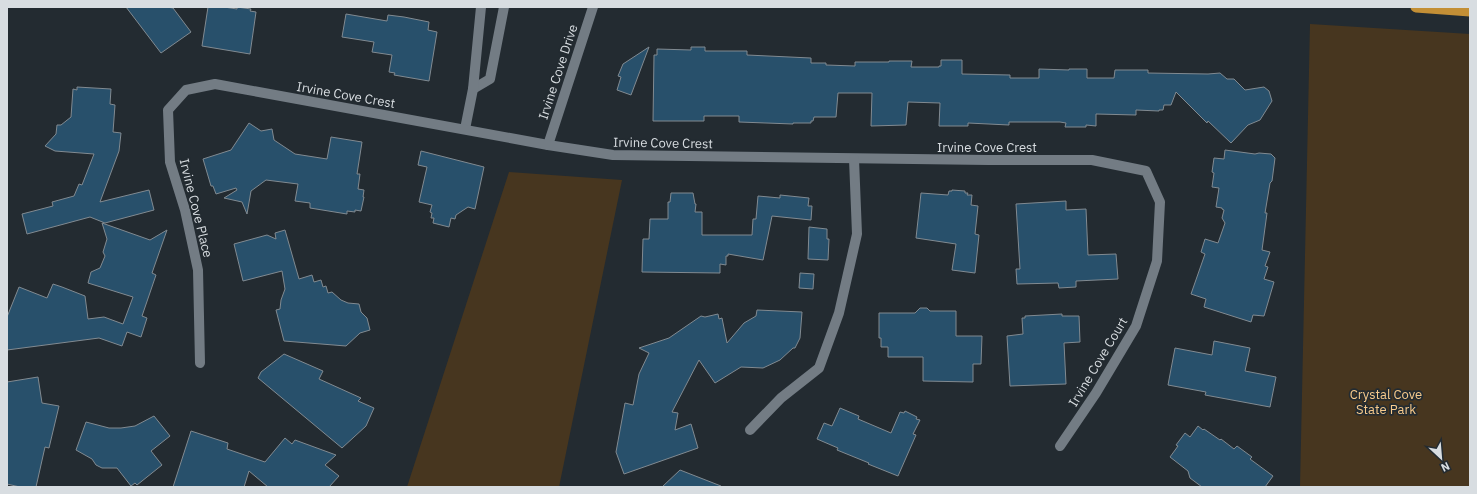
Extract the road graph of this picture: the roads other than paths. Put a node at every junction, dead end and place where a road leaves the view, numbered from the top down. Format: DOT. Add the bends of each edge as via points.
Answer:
graph roads {
  1 [pos="481,7"];
  2 [pos="504,7"];
  3 [pos="593,7"];
  4 [pos="1416,7"];
  5 [pos="1470,11"];
  6 [pos="473,89"];
  7 [pos="186,90"];
  8 [pos="465,129"];
  9 [pos="548,145"];
  10 [pos="854,159"];
  11 [pos="1146,171"];
  12 [pos="200,363"];
  13 [pos="750,430"];
  14 [pos="1060,446"];
  1 -- 6 [label="street"];
  2 -- 6 [label="street" via="490,79"];
  3 -- 9 [label="street, Irvine Cove Drive"];
  4 -- 5 [label="highway"];
  6 -- 8 [label="street"];
  7 -- 8 [label="street, Irvine Cove Crest" via="215,84"];
  7 -- 12 [label="street, Irvine Cove Place" via="168,110 170,162 185,210 198,270"];
  8 -- 9 [label="street, Irvine Cove Crest"];
  9 -- 10 [label="street, Irvine Cove Crest" via="613,155"];
  10 -- 11 [label="street, Irvine Cove Crest" via="1092,160"];
  10 -- 13 [label="street" via="857,234 839,313 819,368 781,398"];
  11 -- 14 [label="street, Irvine Cove Court" via="1160,202 1157,261 1136,326 1096,393"];
}
